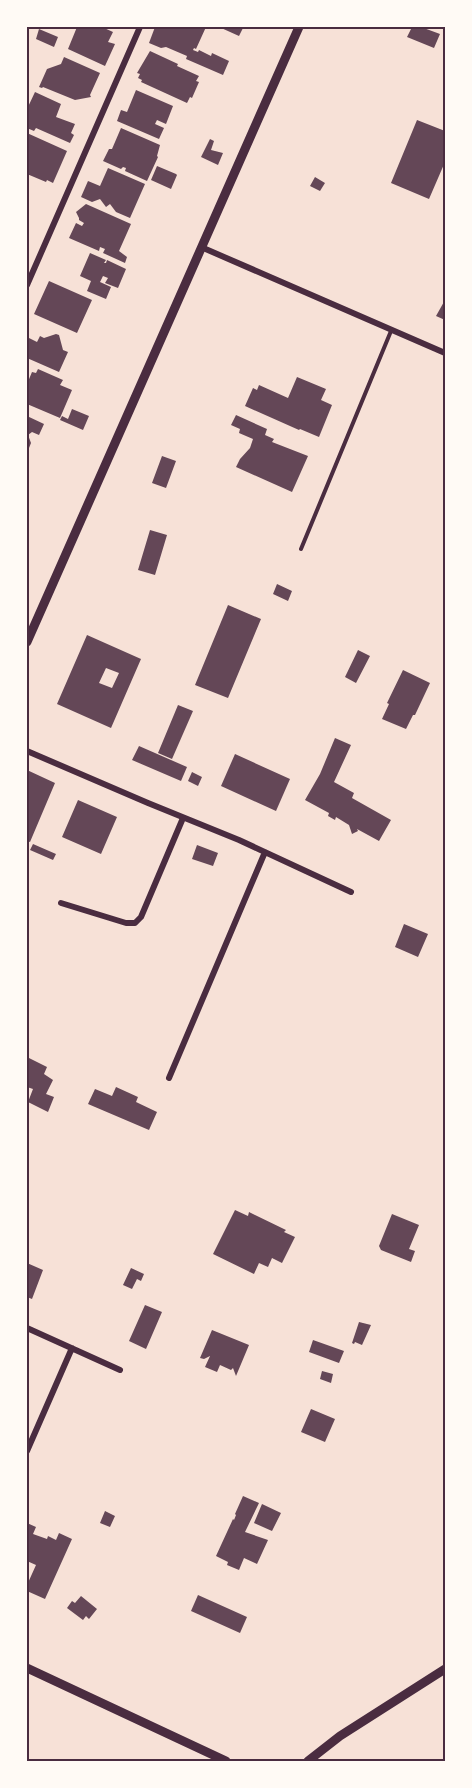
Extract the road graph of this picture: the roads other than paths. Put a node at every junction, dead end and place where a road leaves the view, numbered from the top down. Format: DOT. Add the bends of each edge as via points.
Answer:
graph roads {
  1 [pos="141,27"];
  2 [pos="299,27"];
  3 [pos="201,247"];
  4 [pos="27,285"];
  5 [pos="391,331"];
  6 [pos="445,353"];
  7 [pos="300,549"];
  8 [pos="27,642"];
  9 [pos="27,751"];
  10 [pos="183,818"];
  11 [pos="265,852"];
  12 [pos="351,892"];
  13 [pos="61,903"];
  14 [pos="169,1078"];
  15 [pos="27,1328"];
  16 [pos="72,1348"];
  17 [pos="120,1370"];
  18 [pos="27,1451"];
  19 [pos="27,1668"];
  20 [pos="445,1669"];
  21 [pos="226,1761"];
  22 [pos="308,1761"];
  1 -- 4 [label="street"];
  2 -- 3 [label="street"];
  3 -- 5 [label="street"];
  3 -- 8 [label="street"];
  5 -- 6 [label="street"];
  5 -- 7 [label="lane"];
  9 -- 10 [label="street"];
  10 -- 11 [label="street"];
  10 -- 13 [label="street" via="135,923"];
  11 -- 12 [label="street"];
  11 -- 14 [label="street"];
  15 -- 16 [label="street"];
  16 -- 17 [label="street"];
  16 -- 18 [label="street"];
  19 -- 21 [label="street"];
  20 -- 22 [label="street"];
}
